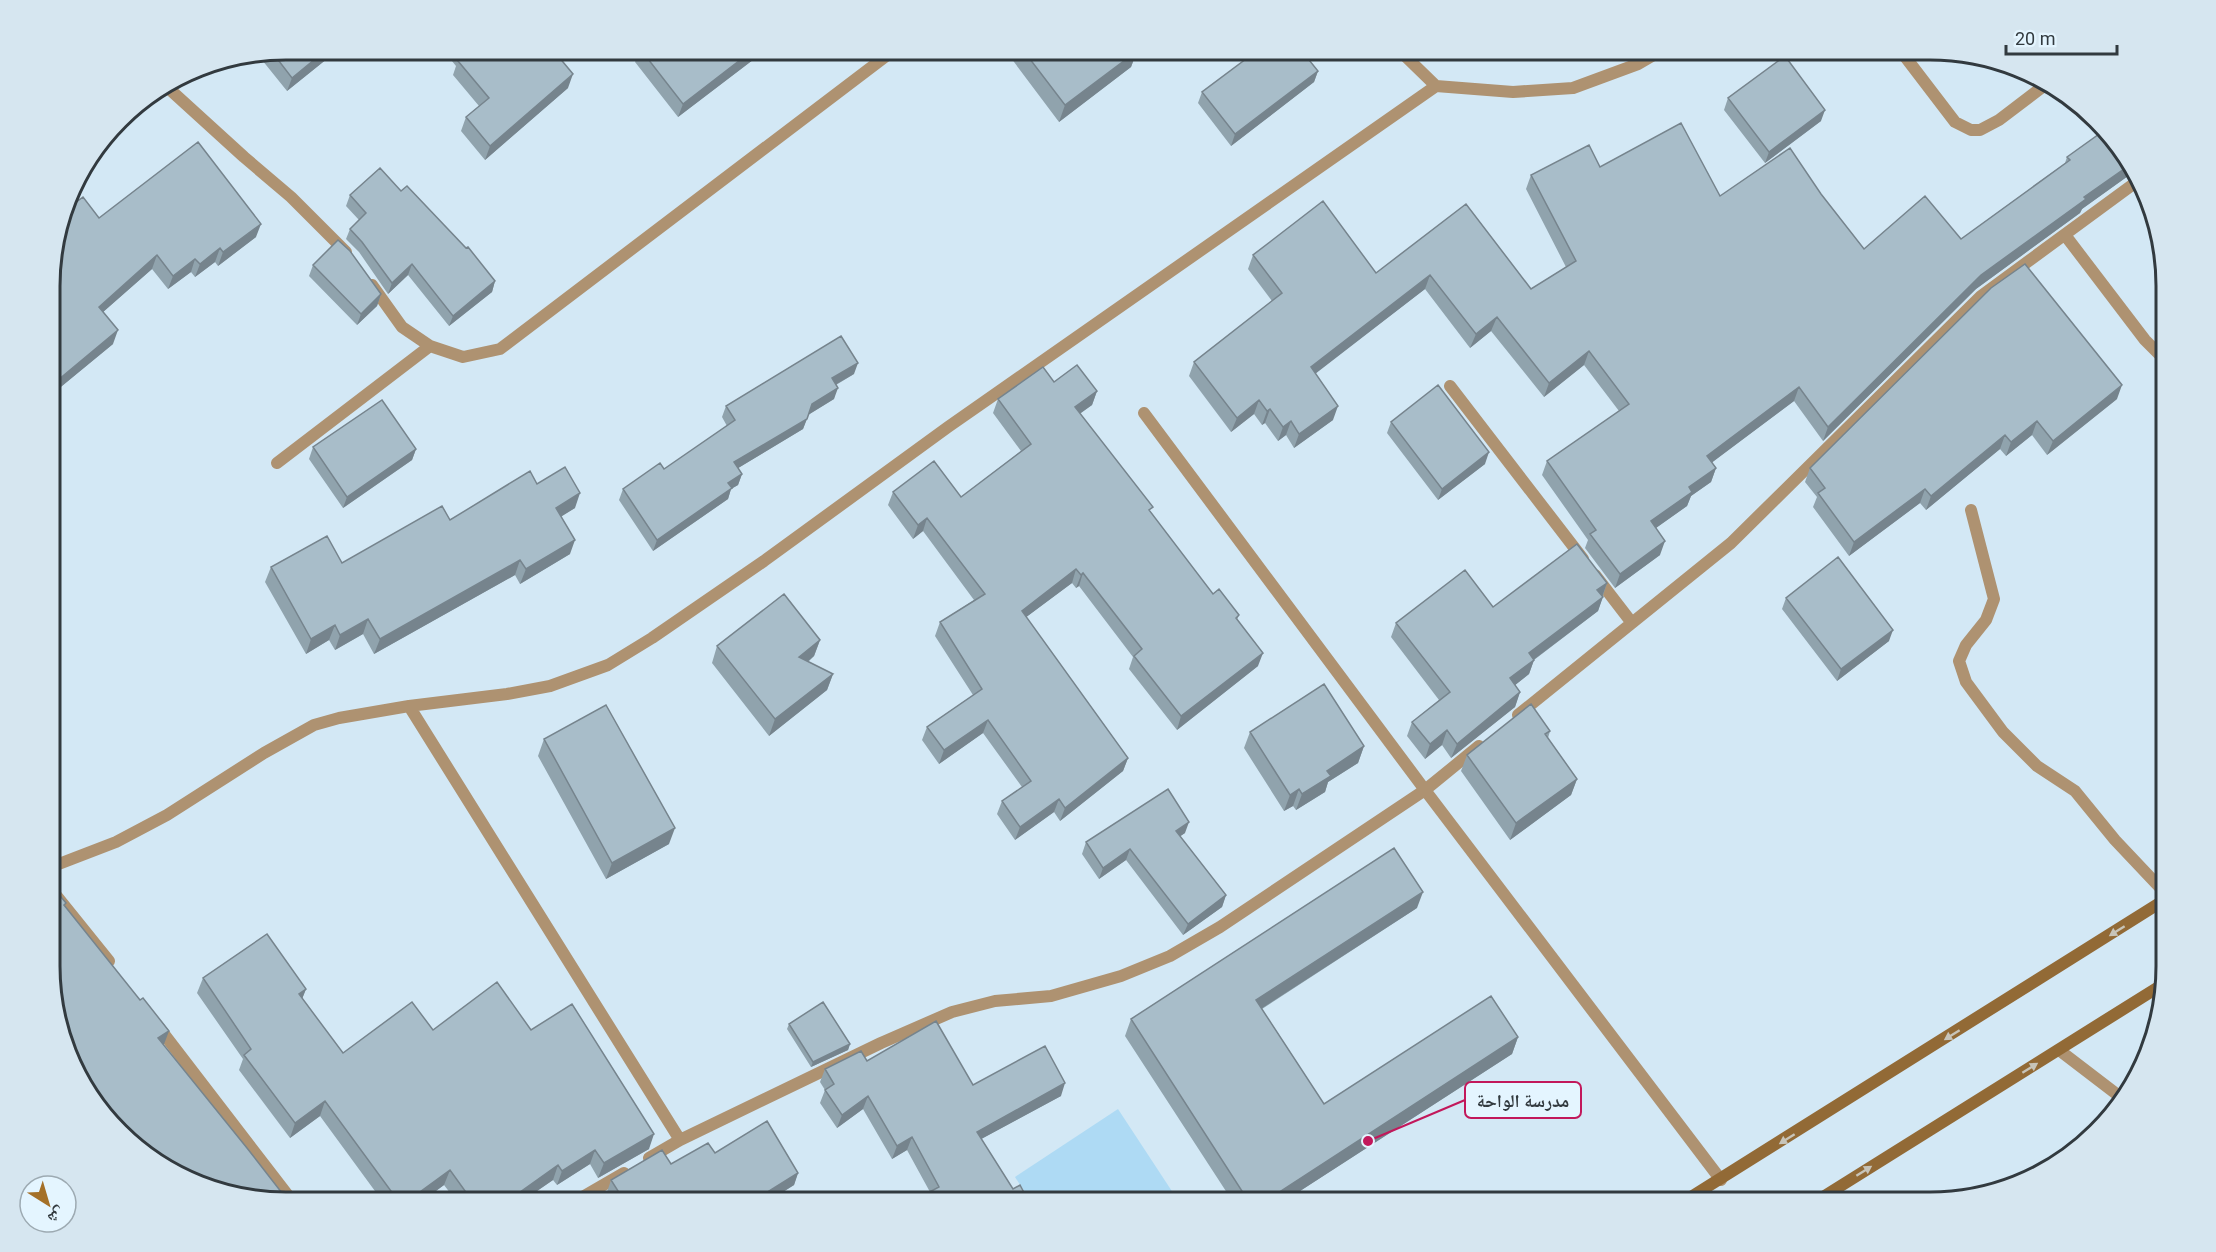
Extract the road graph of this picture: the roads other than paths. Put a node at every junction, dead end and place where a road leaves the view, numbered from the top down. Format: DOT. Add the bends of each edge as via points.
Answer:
graph roads {
  1 [pos="881,60"];
  2 [pos="1409,60"];
  3 [pos="1645,60"];
  4 [pos="1908,60"];
  5 [pos="1436,86"];
  6 [pos="2040,89"];
  7 [pos="171,91"];
  8 [pos="2132,185"];
  9 [pos="2065,235"];
  10 [pos="352,257"];
  11 [pos="364,275"];
  12 [pos="430,345"];
  13 [pos="2156,351"];
  14 [pos="1450,386"];
  15 [pos="1144,413"];
  16 [pos="277,463"];
  17 [pos="1971,510"];
  18 [pos="1632,623"];
  19 [pos="409,706"];
  20 [pos="1506,725"];
  21 [pos="1488,740"];
  22 [pos="1425,790"];
  23 [pos="60,864"];
  24 [pos="2156,883"];
  25 [pos="60,900"];
  26 [pos="2156,906"];
  27 [pos="114,967"];
  28 [pos="2155,989"];
  29 [pos="149,1014"];
  30 [pos="2059,1050"];
  31 [pos="2116,1094"];
  32 [pos="680,1140"];
  33 [pos="1721,1180"];
  34 [pos="285,1192"];
  35 [pos="592,1192"];
  36 [pos="1700,1192"];
  37 [pos="1831,1192"];
  1 -- 12 [label="street" via="500,349 463,357"];
  2 -- 5 [label="street"];
  3 -- 5 [label="street" via="1573,88 1513,92"];
  4 -- 6 [label="street" via="1955,122 1971,130 1980,130 1999,120"];
  5 -- 19 [label="street" via="948,427 764,561 608,665 550,686"];
  7 -- 10 [label="street"];
  8 -- 9 [label="street"];
  9 -- 13 [label="street"];
  9 -- 18 [label="street" via="1981,296 1731,543"];
  11 -- 12 [label="street" via="402,327"];
  12 -- 16 [label="street"];
  14 -- 18 [label="street"];
  15 -- 22 [label="street"];
  17 -- 24 [label="street" via="1994,598 1986,620 1959,661 1966,682 2003,732 2037,766 2075,791"];
  18 -- 20 [label="street"];
  19 -- 23 [label="street" via="314,725 167,815 116,842"];
  19 -- 32 [label="street"];
  21 -- 22 [label="street"];
  22 -- 32 [label="street" via="1170,956 1120,976 1051,996 995,1001 952,1012 881,1042"];
  22 -- 33 [label="street"];
  25 -- 27 [label="street"];
  26 -- 33 [label="main road, one-way"];
  28 -- 30 [label="main road"];
  29 -- 34 [label="street"];
  30 -- 31 [label="street"];
  37 -- 30 [label="main road, one-way"];
  32 -- 35 [label="street"];
  33 -- 36 [label="main road"];
}
